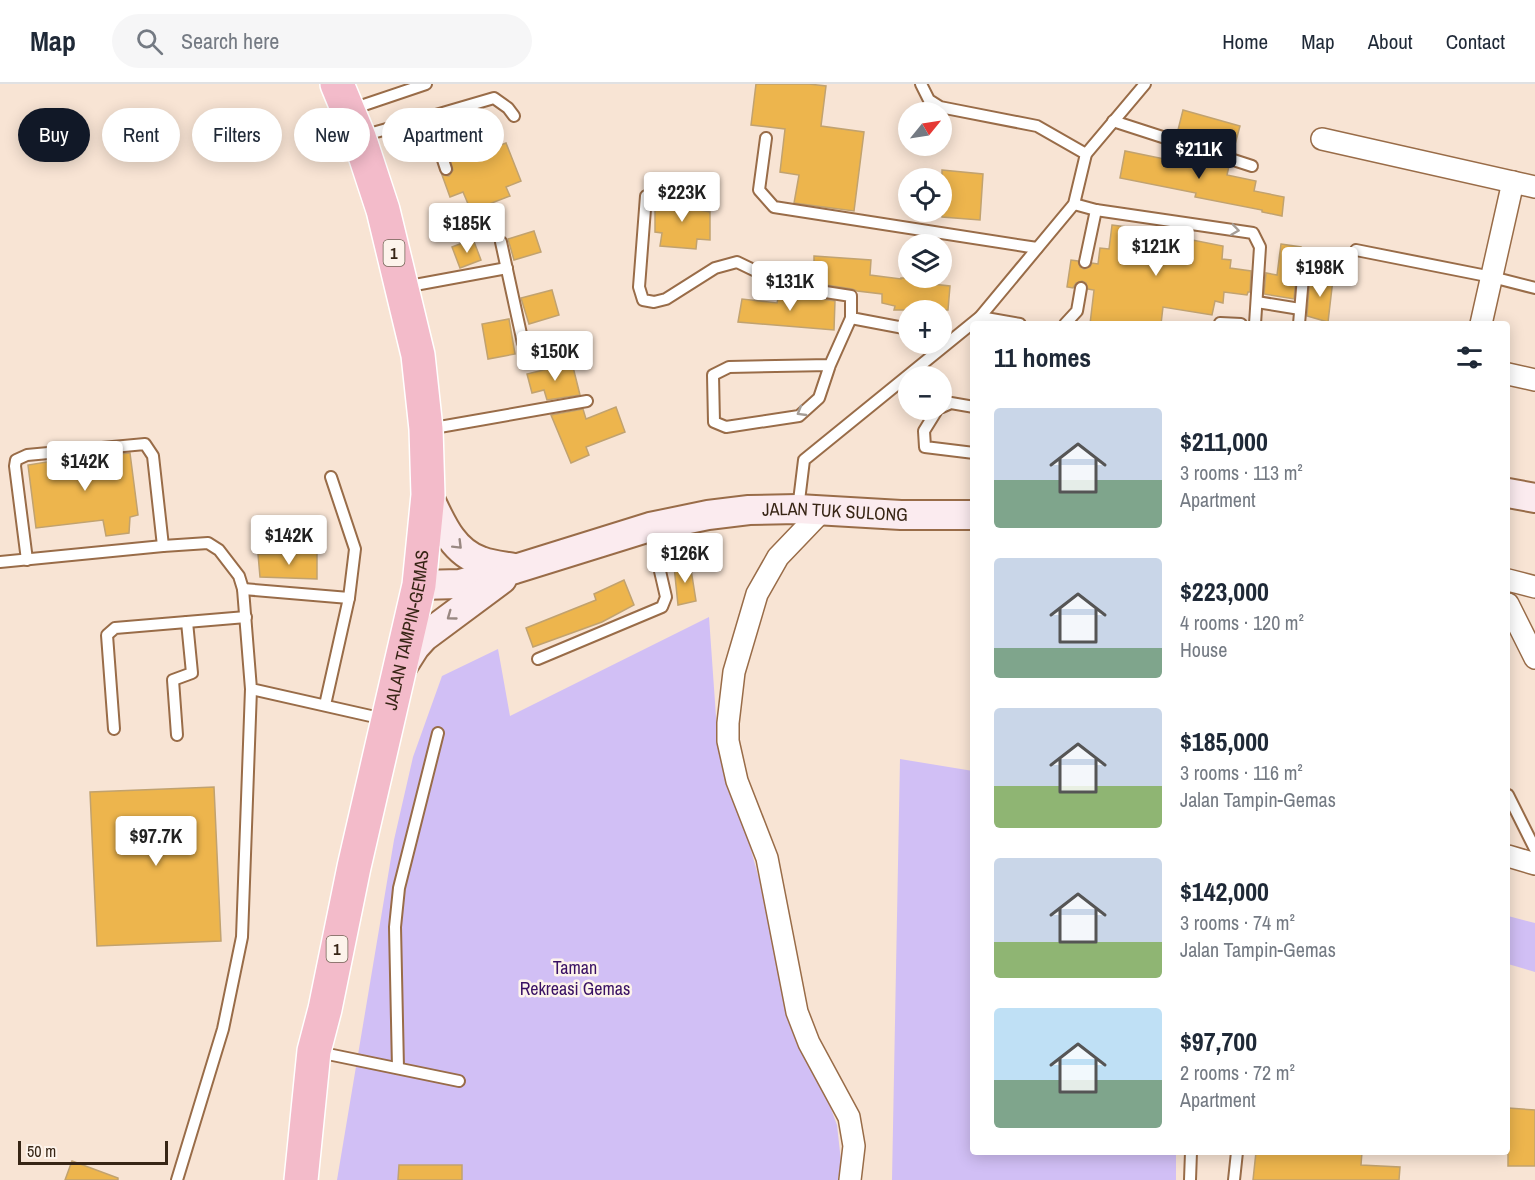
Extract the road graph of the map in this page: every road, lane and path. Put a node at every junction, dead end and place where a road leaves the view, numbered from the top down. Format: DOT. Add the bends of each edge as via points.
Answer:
graph roads {
  1 [pos="426,84"];
  2 [pos="921,84"];
  3 [pos="1145,84"];
  4 [pos="354,108"];
  5 [pos="460,108"];
  6 [pos="514,116"];
  7 [pos="1113,121"];
  8 [pos="766,138"];
  9 [pos="1322,139"];
  10 [pos="1086,154"];
  11 [pos="366,162"];
  12 [pos="444,162"];
  13 [pos="1252,166"];
  14 [pos="446,169"];
  15 [pos="1512,182"];
  16 [pos="1535,187"];
  17 [pos="646,196"];
  18 [pos="1074,204"];
  19 [pos="1096,210"];
  20 [pos="501,242"];
  21 [pos="1037,248"];
  22 [pos="1356,250"];
  23 [pos="1085,262"];
  24 [pos="507,268"];
  25 [pos="1304,277"];
  26 [pos="1492,277"];
  27 [pos="402,287"];
  28 [pos="1081,288"];
  29 [pos="1535,288"];
  30 [pos="1257,302"];
  31 [pos="1300,309"];
  32 [pos="980,317"];
  33 [pos="851,318"];
  34 [pos="975,321"];
  35 [pos="1003,321"];
  36 [pos="1068,321"];
  37 [pos="1255,321"];
  38 [pos="1299,321"];
  39 [pos="1482,321"];
  40 [pos="970,325"];
  41 [pos="898,327"];
  42 [pos="952,337"];
  43 [pos="955,338"];
  44 [pos="523,343"];
  45 [pos="830,365"];
  46 [pos="1510,374"];
  47 [pos="1535,380"];
  48 [pos="587,401"];
  49 [pos="952,403"];
  50 [pos="970,406"];
  51 [pos="931,420"];
  52 [pos="426,429"];
  53 [pos="970,453"];
  54 [pos="331,477"];
  55 [pos="1510,493"];
  56 [pos="428,495"];
  57 [pos="1535,498"];
  58 [pos="810,509"];
  59 [pos="970,515"];
  60 [pos="650,527"];
  61 [pos="163,546"];
  62 [pos="27,560"];
  63 [pos="0,562"];
  64 [pos="515,569"];
  65 [pos="1510,580"];
  66 [pos="419,585"];
  67 [pos="1535,586"];
  68 [pos="243,589"];
  69 [pos="349,598"];
  70 [pos="1510,608"];
  71 [pos="246,617"];
  72 [pos="187,622"];
  73 [pos="1535,658"];
  74 [pos="538,659"];
  75 [pos="399,672"];
  76 [pos="251,689"];
  77 [pos="325,705"];
  78 [pos="387,720"];
  79 [pos="114,729"];
  80 [pos="438,733"];
  81 [pos="177,735"];
  82 [pos="1510,799"];
  83 [pos="1535,849"];
  84 [pos="1510,857"];
  85 [pos="1535,864"];
  86 [pos="314,1051"];
  87 [pos="398,1068"];
  88 [pos="459,1081"];
  89 [pos="1191,1155"];
  90 [pos="1237,1155"];
  91 [pos="177,1180"];
  92 [pos="301,1180"];
  93 [pos="850,1180"];
  94 [pos="1190,1180"];
  95 [pos="1234,1180"];
  1 -- 4 [label="lane"];
  2 -- 10 [label="lane" via="929,100 940,106 1037,126"];
  3 -- 7 [label="lane"];
  5 -- 6 [label="lane" via="494,98"];
  7 -- 10 [label="lane"];
  7 -- 13 [label="lane"];
  8 -- 21 [label="lane" via="759,190 774,207"];
  9 -- 15 [label="street"];
  10 -- 18 [label="lane"];
  11 -- 27 [label="highway, JALAN TAMPIN-GEMAS / 1"];
  12 -- 14 [label="lane"];
  15 -- 16 [label="street"];
  15 -- 26 [label="street"];
  17 -- 33 [label="lane" via="639,288 643,300 666,299 715,268 737,262 787,286 851,296"];
  18 -- 19 [label="lane"];
  18 -- 21 [label="lane"];
  19 -- 23 [label="lane"];
  19 -- 30 [label="lane, one-way" via="1253,232 1260,248"];
  20 -- 24 [label="lane"];
  21 -- 32 [label="lane"];
  22 -- 26 [label="lane"];
  24 -- 27 [label="lane"];
  24 -- 44 [label="lane"];
  25 -- 31 [label="lane"];
  26 -- 29 [label="lane"];
  26 -- 39 [label="street"];
  27 -- 52 [label="highway, JALAN TAMPIN-GEMAS / 1" via="418,356"];
  28 -- 36 [label="lane" via="1077,311"];
  30 -- 31 [label="lane"];
  30 -- 37 [label="lane"];
  31 -- 38 [label="lane"];
  32 -- 34 [label="lane"];
  32 -- 35 [label="lane"];
  33 -- 41 [label="lane"];
  33 -- 45 [label="lane"];
  40 -- 43 [label="lane"];
  42 -- 43 [label="lane"];
  43 -- 58 [label="lane" via="804,460"];
  45 -- 45 [label="lane, one-way" via="819,398 799,416 726,427 714,422 713,375 729,367"];
  46 -- 47 [label="street"];
  48 -- 52 [label="lane"];
  49 -- 50 [label="lane"];
  51 -- 53 [label="lane" via="924,431 925,447"];
  52 -- 56 [label="highway, JALAN TAMPIN-GEMAS / 1"];
  54 -- 69 [label="lane" via="355,549"];
  55 -- 57 [label="street"];
  56 -- 64 [label="street, one-way" via="453,542 467,554 479,561"];
  56 -- 66 [label="highway, JALAN TAMPIN-GEMAS / 1"];
  58 -- 59 [label="street, JALAN TUK SULONG"];
  58 -- 60 [label="street, JALAN TUK SULONG" via="749,510"];
  58 -- 93 [label="street" via="757,594 734,672 728,741 736,781 767,858 797,1012 809,1043 849,1117 854,1146"];
  60 -- 64 [label="street, JALAN TUK SULONG"];
  60 -- 74 [label="lane" via="666,597 662,607"];
  61 -- 62 [label="lane"];
  61 -- 62 [label="lane" via="153,456 145,444 27,455 16,460 15,466"];
  61 -- 68 [label="lane" via="208,543 219,550 239,576"];
  62 -- 63 [label="lane"];
  64 -- 66 [label="street, JALAN TUK SULONG" via="460,584"];
  64 -- 75 [label="street, one-way" via="424,637"];
  65 -- 67 [label="street"];
  66 -- 75 [label="highway, JALAN TAMPIN-GEMAS / 1"];
  68 -- 69 [label="lane"];
  68 -- 71 [label="lane"];
  69 -- 77 [label="lane"];
  70 -- 73 [label="street"];
  71 -- 72 [label="lane"];
  71 -- 76 [label="lane"];
  72 -- 79 [label="lane" via="115,628 107,635"];
  72 -- 81 [label="lane" via="192,674 173,680"];
  75 -- 78 [label="highway, JALAN TAMPIN-GEMAS / 1"];
  76 -- 77 [label="lane"];
  76 -- 91 [label="lane" via="242,937 223,1029"];
  77 -- 78 [label="lane"];
  78 -- 86 [label="highway, JALAN TAMPIN-GEMAS / 1"];
  80 -- 87 [label="lane" via="399,888 395,927"];
  82 -- 83 [label="lane"];
  84 -- 85 [label="street"];
  86 -- 87 [label="lane"];
  86 -- 92 [label="highway, JALAN TAMPIN-GEMAS / 1"];
  87 -- 88 [label="lane"];
  89 -- 94 [label="lane"];
  90 -- 95 [label="lane"];
}
